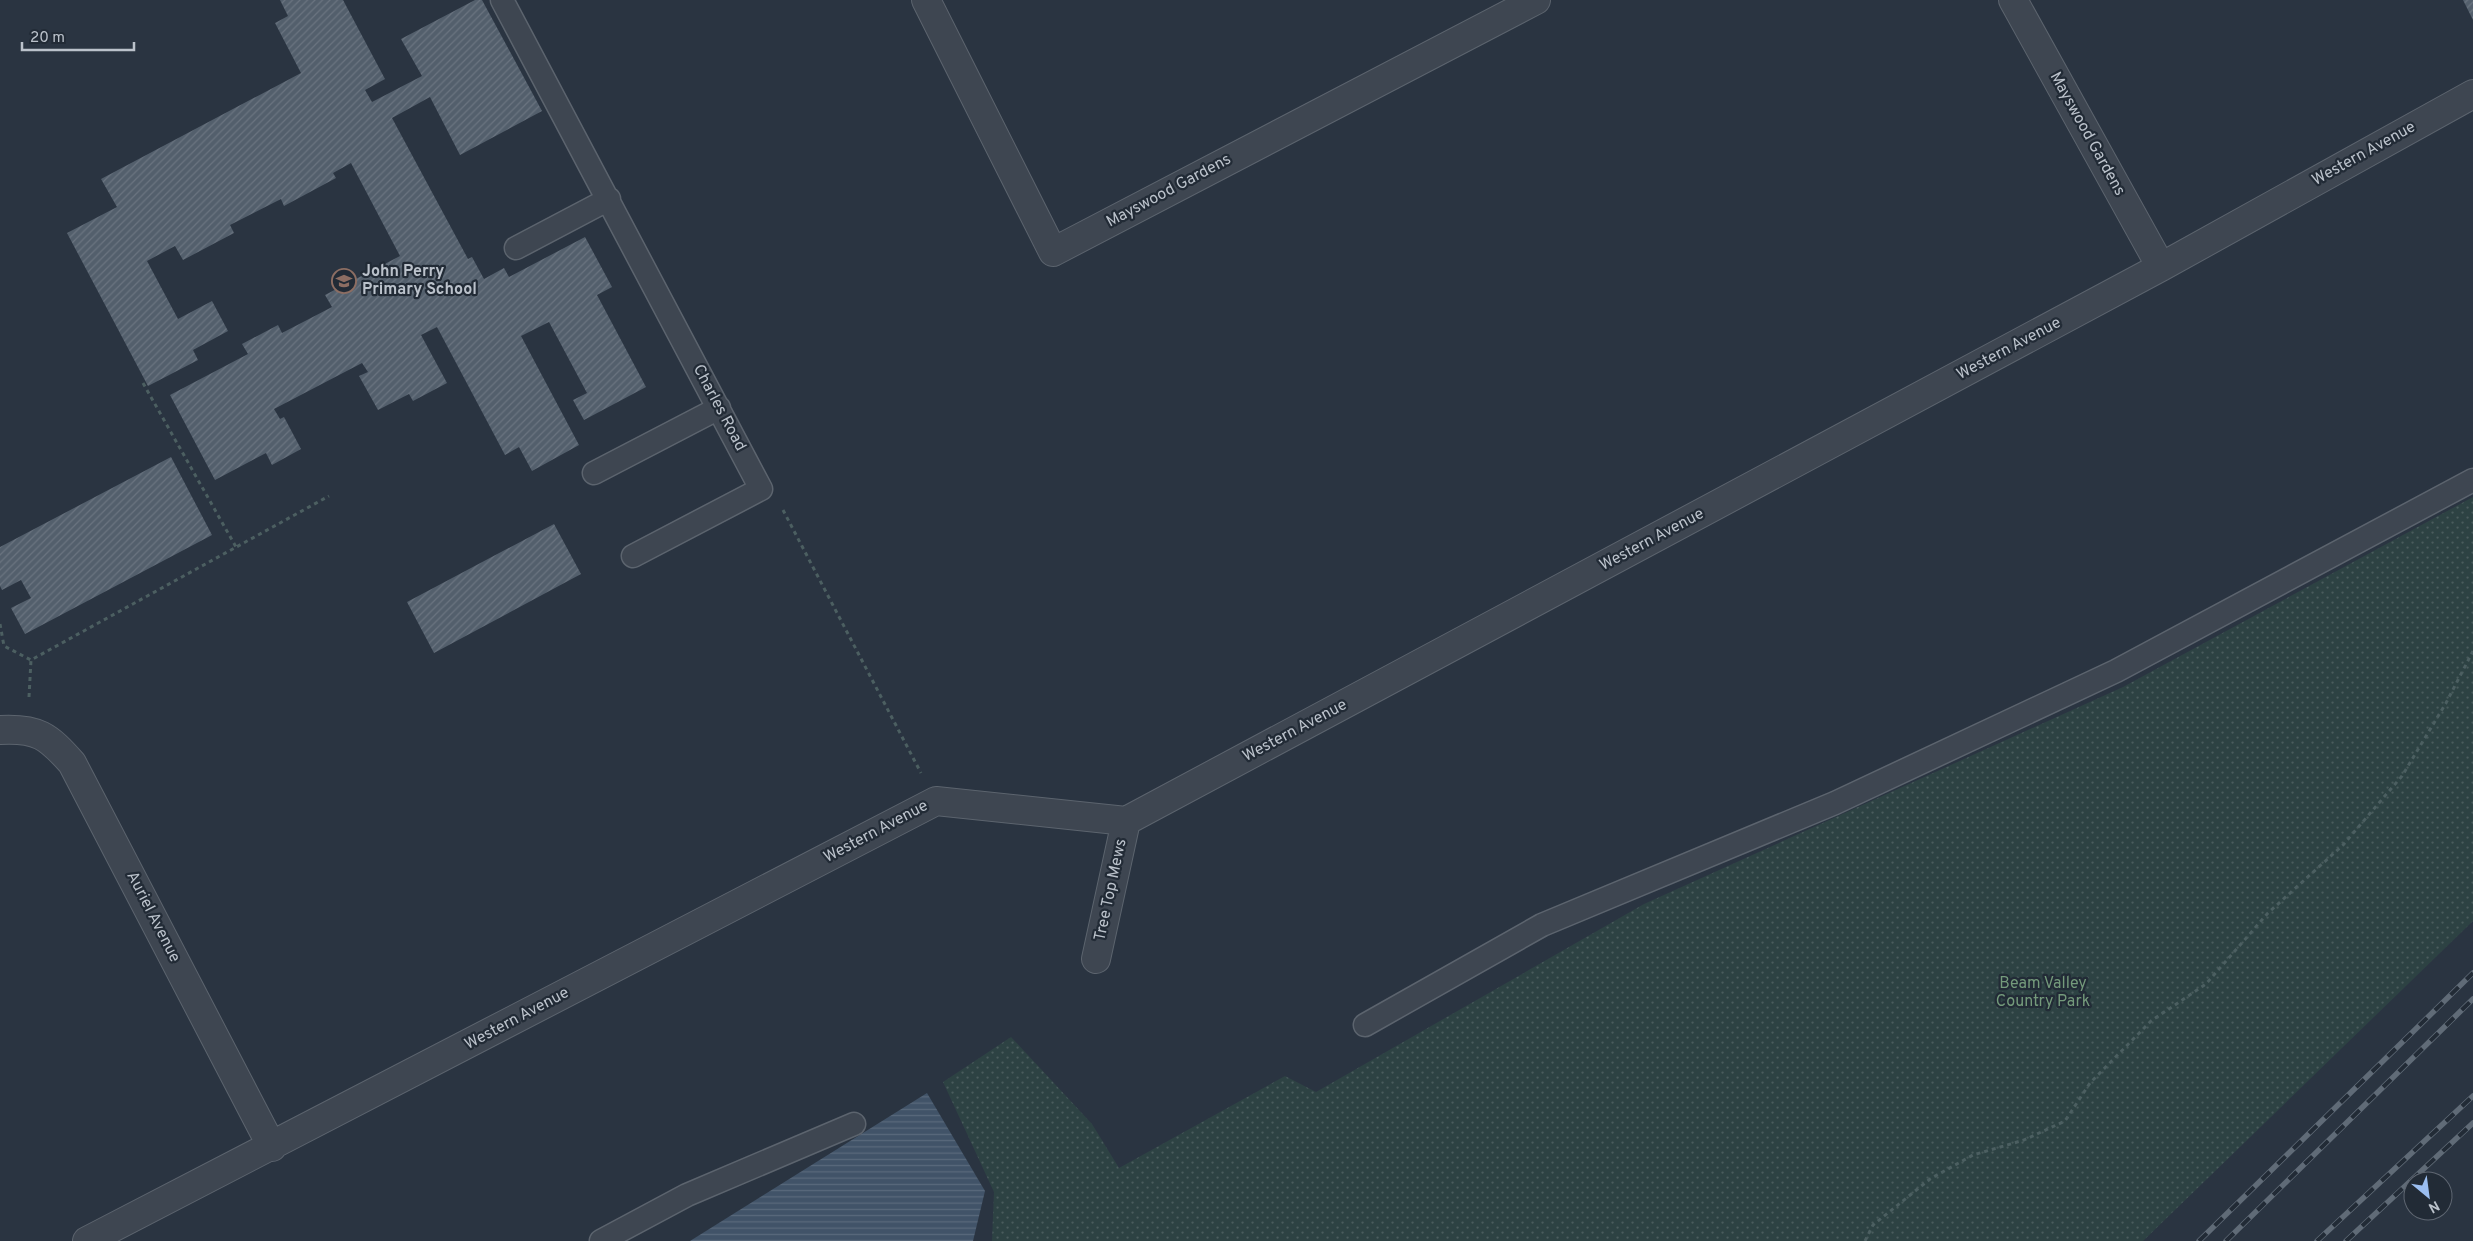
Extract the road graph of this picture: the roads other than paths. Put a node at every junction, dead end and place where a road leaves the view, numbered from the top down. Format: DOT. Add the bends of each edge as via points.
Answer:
graph roads {
  1 [pos="502,0"];
  2 [pos="926,0"];
  3 [pos="1536,0"];
  4 [pos="2013,0"];
  5 [pos="2473,94"];
  6 [pos="609,199"];
  7 [pos="516,248"];
  8 [pos="2161,267"];
  9 [pos="719,408"];
  10 [pos="594,472"];
  11 [pos="2473,480"];
  12 [pos="634,556"];
  13 [pos="0,730"];
  14 [pos="1126,822"];
  15 [pos="1096,959"];
  16 [pos="1365,1025"];
  17 [pos="854,1124"];
  18 [pos="272,1147"];
  19 [pos="87,1241"];
  20 [pos="601,1241"];
  1 -- 6 [label="lane, Charles Road"];
  2 -- 3 [label="street, Mayswood Gardens" via="1053,252"];
  4 -- 8 [label="street, Mayswood Gardens"];
  5 -- 8 [label="street, Western Avenue"];
  6 -- 7 [label="lane"];
  6 -- 9 [label="lane, Charles Road"];
  8 -- 14 [label="street, Western Avenue"];
  9 -- 10 [label="lane"];
  9 -- 12 [label="lane, Charles Road" via="761,489"];
  11 -- 16 [label="lane" via="2116,671 1835,803 1542,925"];
  13 -- 18 [label="street, Auriel Avenue" via="21,729 50,740 72,763"];
  14 -- 15 [label="street, Tree Top Mews"];
  14 -- 18 [label="street, Western Avenue" via="936,801"];
  17 -- 20 [label="lane" via="687,1195"];
  18 -- 19 [label="street, Western Avenue"];
}
